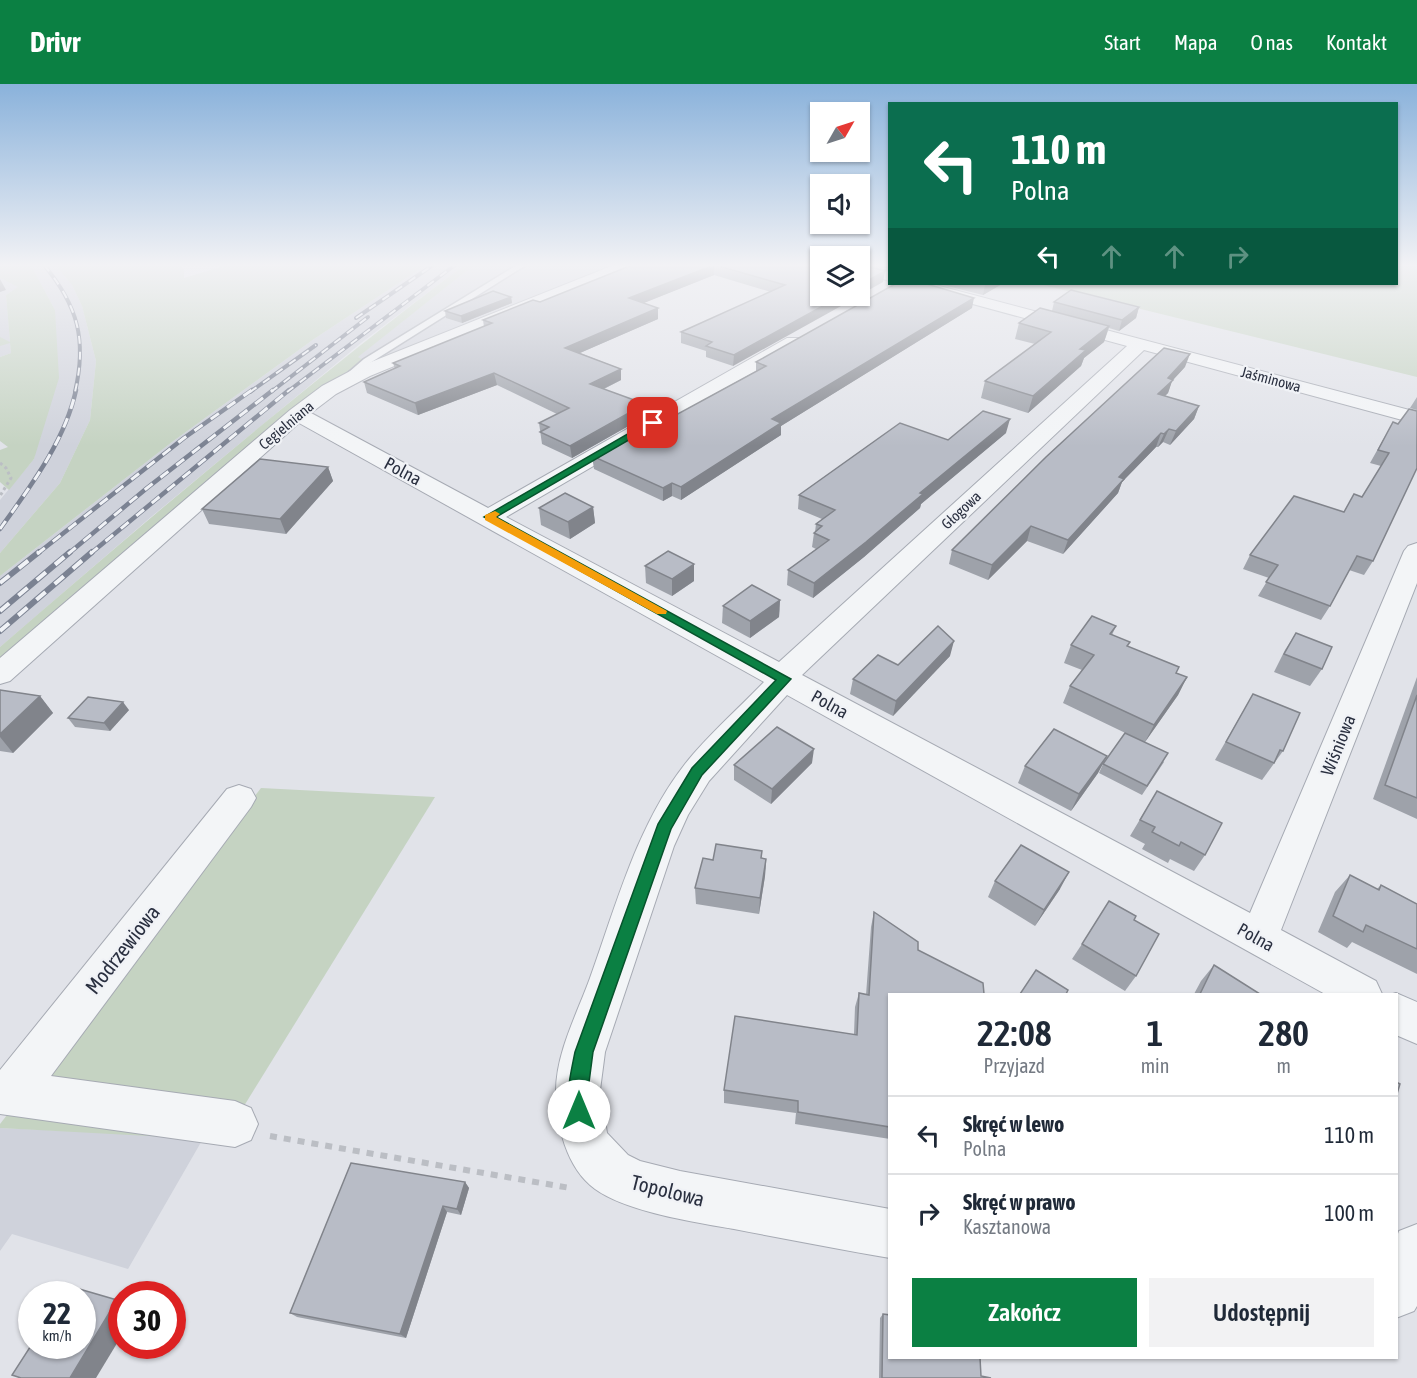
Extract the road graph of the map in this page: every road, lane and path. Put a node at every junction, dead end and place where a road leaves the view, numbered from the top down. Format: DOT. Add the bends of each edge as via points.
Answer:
graph roads {
  1 [pos="425,325"];
  2 [pos="478,325"];
  3 [pos="1071,325"];
  4 [pos="806,335"];
  5 [pos="1140,344"];
  6 [pos="342,382"];
  7 [pos="297,414"];
  8 [pos="1417,418"];
  9 [pos="0,464"];
  10 [pos="0,496"];
  11 [pos="489,517"];
  12 [pos="1417,551"];
  13 [pos="0,674"];
  14 [pos="783,678"];
  15 [pos="239,798"];
  16 [pos="1259,938"];
  17 [pos="1360,993"];
  18 [pos="1398,1014"];
  19 [pos="1417,1024"];
  20 [pos="6,1092"];
  21 [pos="236,1124"];
  22 [pos="611,1172"];
  23 [pos="888,1233"];
  24 [pos="1417,1249"];
  25 [pos="1398,1290"];
  1 -- 6 [label="lane" via="367,361"];
  2 -- 6 [label="street, Cegielniana"];
  3 -- 5 [label="street, Jaśminowa"];
  4 -- 11 [label="street"];
  5 -- 8 [label="street, Jaśminowa"];
  5 -- 14 [label="street, Głogowa"];
  6 -- 7 [label="street, Cegielniana"];
  7 -- 11 [label="street, Polna"];
  7 -- 13 [label="street, Cegielniana"];
  9 -- 10 [label="path" via="11,478"];
  11 -- 14 [label="street, Polna"];
  12 -- 16 [label="street, Wiśniowa"];
  14 -- 16 [label="street, Polna"];
  14 -- 22 [label="street, Topolowa" via="697,772 663,828 652,856 584,1052 578,1090 582,1131 590,1149"];
  15 -- 20 [label="street, Modrzewiowa"];
  16 -- 17 [label="street, Polna"];
  18 -- 19 [label="street"];
  20 -- 21 [label="street"];
  21 -- 22 [label="path" via="271,1136 583,1190"];
  22 -- 23 [label="street, Topolowa" via="680,1195"];
  24 -- 25 [label="street" via="1411,1269"];
}
